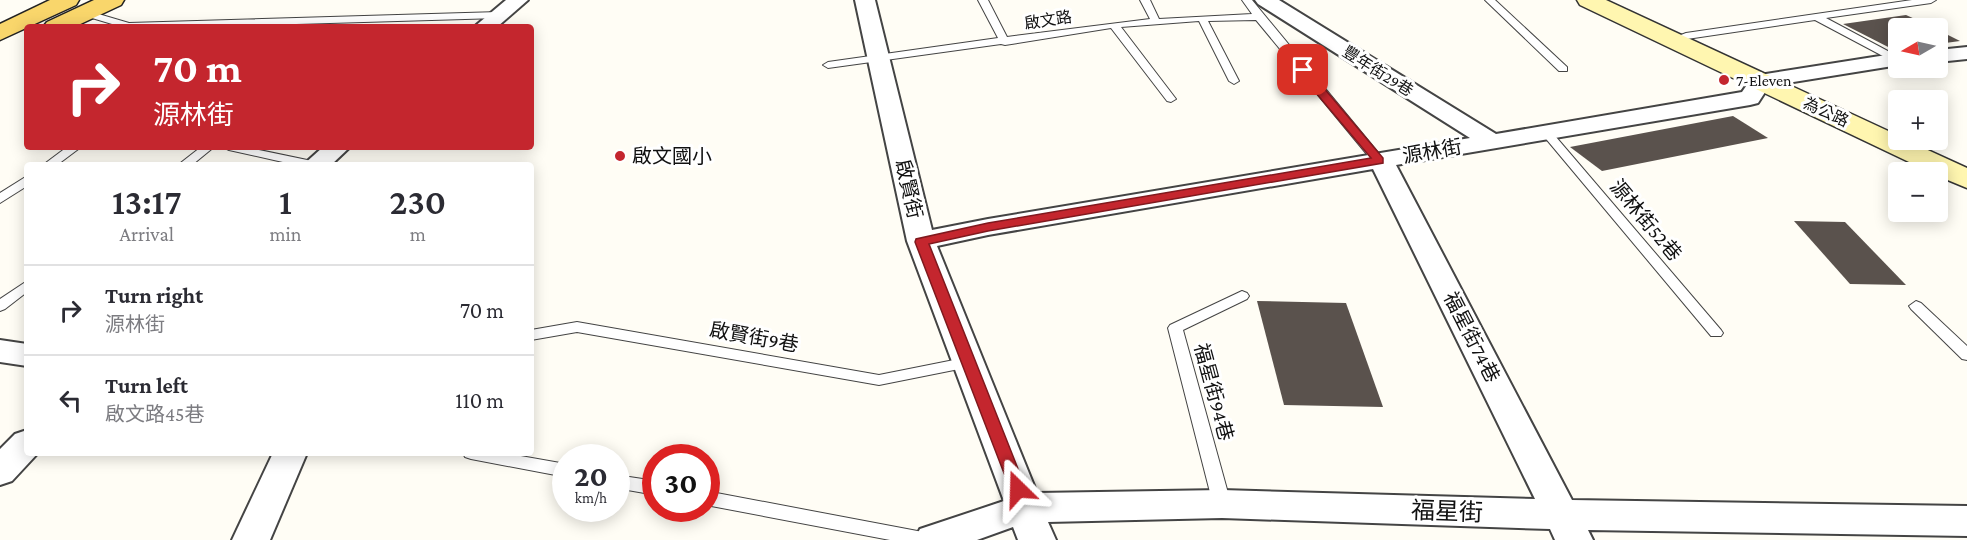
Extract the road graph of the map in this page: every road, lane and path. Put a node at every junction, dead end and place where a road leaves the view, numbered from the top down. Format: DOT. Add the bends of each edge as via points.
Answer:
graph roads {
  1 [pos="113,0"];
  2 [pos="518,0"];
  3 [pos="865,0"];
  4 [pos="983,0"];
  5 [pos="1146,0"];
  6 [pos="1247,0"];
  7 [pos="1490,0"];
  8 [pos="1588,0"];
  9 [pos="1609,0"];
  10 [pos="1856,0"];
  11 [pos="1931,0"];
  12 [pos="63,9"];
  13 [pos="1262,9"];
  14 [pos="1872,9"];
  15 [pos="1817,17"];
  16 [pos="1202,18"];
  17 [pos="491,21"];
  18 [pos="1156,22"];
  19 [pos="121,24"];
  20 [pos="274,24"];
  21 [pos="1114,26"];
  22 [pos="0,33"];
  23 [pos="1679,38"];
  24 [pos="24,42"];
  25 [pos="1005,42"];
  26 [pos="1967,53"];
  27 [pos="0,54"];
  28 [pos="1888,55"];
  29 [pos="1948,55"];
  30 [pos="879,59"];
  31 [pos="1888,61"];
  32 [pos="828,65"];
  33 [pos="1563,69"];
  34 [pos="1769,80"];
  35 [pos="1234,81"];
  36 [pos="1171,99"];
  37 [pos="1888,130"];
  38 [pos="1546,132"];
  39 [pos="1491,141"];
  40 [pos="71,150"];
  41 [pos="204,150"];
  42 [pos="243,150"];
  43 [pos="334,150"];
  44 [pos="1932,150"];
  45 [pos="1379,160"];
  46 [pos="53,162"];
  47 [pos="188,162"];
  48 [pos="300,162"];
  49 [pos="318,162"];
  50 [pos="1967,166"];
  51 [pos="1967,179"];
  52 [pos="24,182"];
  53 [pos="0,199"];
  54 [pos="921,242"];
  55 [pos="24,287"];
  56 [pos="1242,296"];
  57 [pos="0,306"];
  58 [pos="1916,306"];
  59 [pos="1716,333"];
  60 [pos="534,334"];
  61 [pos="0,351"];
  62 [pos="24,355"];
  63 [pos="1967,355"];
  64 [pos="969,362"];
  65 [pos="24,446"];
  66 [pos="289,456"];
  67 [pos="487,456"];
  68 [pos="552,468"];
  69 [pos="0,471"];
  70 [pos="720,501"];
  71 [pos="1222,504"];
  72 [pos="1967,520"];
  73 [pos="1031,524"];
  74 [pos="1569,527"];
  75 [pos="251,540"];
  76 [pos="928,540"];
  77 [pos="933,540"];
  1 -- 12 [label="main road"];
  2 -- 17 [label="street"];
  3 -- 30 [label="street, 啟賢街"];
  4 -- 25 [label="lane"];
  5 -- 18 [label="lane"];
  6 -- 13 [label="lane"];
  7 -- 33 [label="lane"];
  8 -- 23 [label="street, 為公路"];
  9 -- 23 [label="street, 為公路"];
  10 -- 14 [label="lane"];
  11 -- 14 [label="lane"];
  12 -- 19 [label="lane"];
  12 -- 22 [label="main road"];
  13 -- 16 [label="lane, 啟文路"];
  13 -- 39 [label="street, 豐年街29巷"];
  13 -- 45 [label="lane"];
  14 -- 15 [label="lane"];
  15 -- 23 [label="lane"];
  15 -- 28 [label="lane"];
  16 -- 18 [label="lane, 啟文路"];
  16 -- 35 [label="lane"];
  17 -- 20 [label="lane"];
  18 -- 21 [label="lane, 啟文路"];
  21 -- 25 [label="lane, 啟文路"];
  21 -- 36 [label="lane"];
  23 -- 34 [label="street, 為公路"];
  24 -- 27 [label="main road"];
  25 -- 30 [label="lane, 啟文路"];
  26 -- 29 [label="street"];
  30 -- 32 [label="lane, 啟文路"];
  30 -- 54 [label="street, 啟賢街"];
  31 -- 34 [label="street"];
  34 -- 37 [label="street, 為公路"];
  34 -- 38 [label="street, 源林街" via="1750,98"];
  34 -- 51 [label="street, 為公路"];
  38 -- 39 [label="street, 源林街"];
  38 -- 59 [label="lane, 源林街52巷"];
  39 -- 45 [label="street, 源林街"];
  40 -- 46 [label="lane"];
  41 -- 47 [label="lane"];
  42 -- 48 [label="lane"];
  43 -- 49 [label="street"];
  44 -- 50 [label="street"];
  45 -- 54 [label="street, 源林街"];
  45 -- 74 [label="street, 福星街74巷"];
  52 -- 53 [label="lane"];
  54 -- 64 [label="street, 啟賢街"];
  55 -- 57 [label="lane"];
  56 -- 71 [label="lane, 福星街94巷" via="1175,328"];
  58 -- 63 [label="lane"];
  60 -- 64 [label="lane, 啟賢街9巷" via="577,327 879,380"];
  61 -- 62 [label="street"];
  64 -- 73 [label="street, 啟賢街"];
  65 -- 69 [label="street"];
  66 -- 75 [label="street"];
  67 -- 68 [label="lane"];
  70 -- 76 [label="lane"];
  71 -- 73 [label="street, 福星街"];
  71 -- 74 [label="street, 福星街"];
  72 -- 74 [label="street, 福星街"];
  73 -- 77 [label="street, 福星街"];
}
